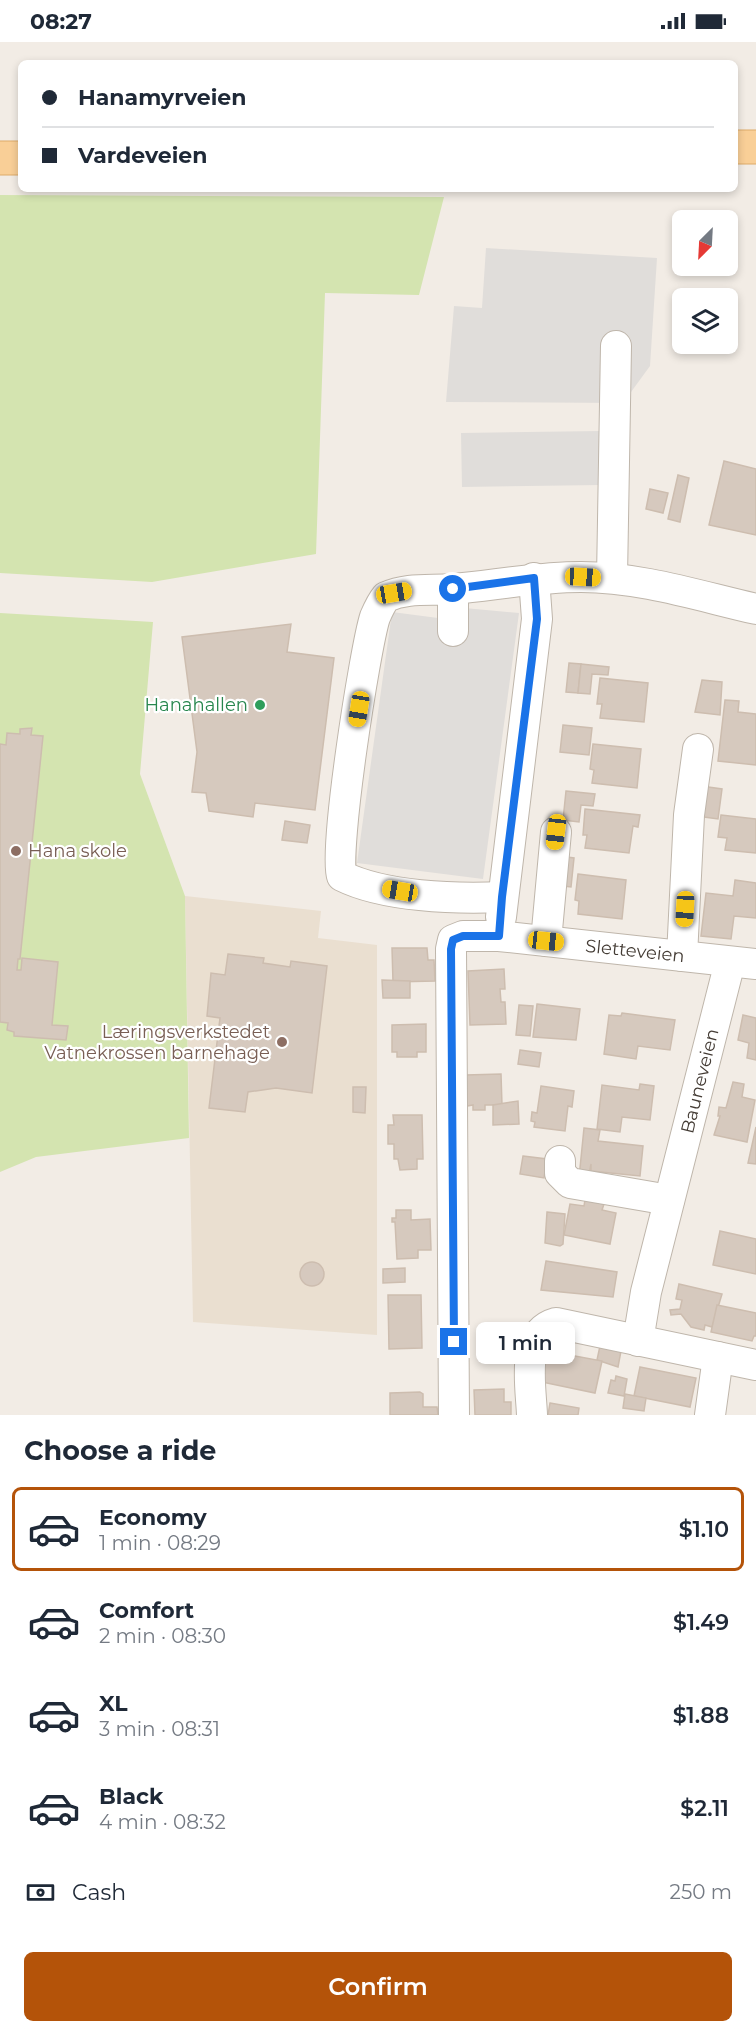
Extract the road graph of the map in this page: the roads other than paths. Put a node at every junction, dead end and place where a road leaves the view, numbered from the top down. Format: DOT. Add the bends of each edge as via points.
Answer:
graph roads {
  1 [pos="738,147"];
  2 [pos="756,147"];
  3 [pos="0,158"];
  4 [pos="18,158"];
  5 [pos="616,346"];
  6 [pos="534,578"];
  7 [pos="612,579"];
  8 [pos="453,589"];
  9 [pos="756,609"];
  10 [pos="453,631"];
  11 [pos="698,749"];
  12 [pos="556,832"];
  13 [pos="502,897"];
  14 [pos="499,936"];
  15 [pos="546,941"];
  16 [pos="682,956"];
  17 [pos="743,963"];
  18 [pos="560,1161"];
  19 [pos="669,1200"];
  20 [pos="638,1341"];
  21 [pos="718,1357"];
  22 [pos="756,1365"];
  23 [pos="454,1415"];
  24 [pos="532,1415"];
  25 [pos="710,1415"];
  1 -- 2 [label="main road"];
  3 -- 4 [label="main road"];
  5 -- 7 [label="street"];
  6 -- 7 [label="street"];
  6 -- 8 [label="street"];
  6 -- 13 [label="street" via="537,619"];
  7 -- 9 [label="street"];
  8 -- 10 [label="street"];
  8 -- 13 [label="street" via="394,593 381,602 356,729 339,869 342,876 364,885 436,897"];
  11 -- 16 [label="street" via="689,814"];
  12 -- 15 [label="street"];
  13 -- 14 [label="street"];
  14 -- 15 [label="street, Sletteveien"];
  14 -- 23 [label="street, Sletteveien" via="463,936 453,940 451,949"];
  15 -- 16 [label="street, Sletteveien"];
  16 -- 17 [label="street, Sletteveien"];
  17 -- 19 [label="street, Bauneveien"];
  18 -- 19 [label="street" via="560,1173 570,1183"];
  19 -- 20 [label="street, Bauneveien"];
  20 -- 21 [label="street"];
  20 -- 24 [label="street" via="556,1323 543,1329 533,1341"];
  21 -- 22 [label="street"];
  21 -- 25 [label="street"];
}
